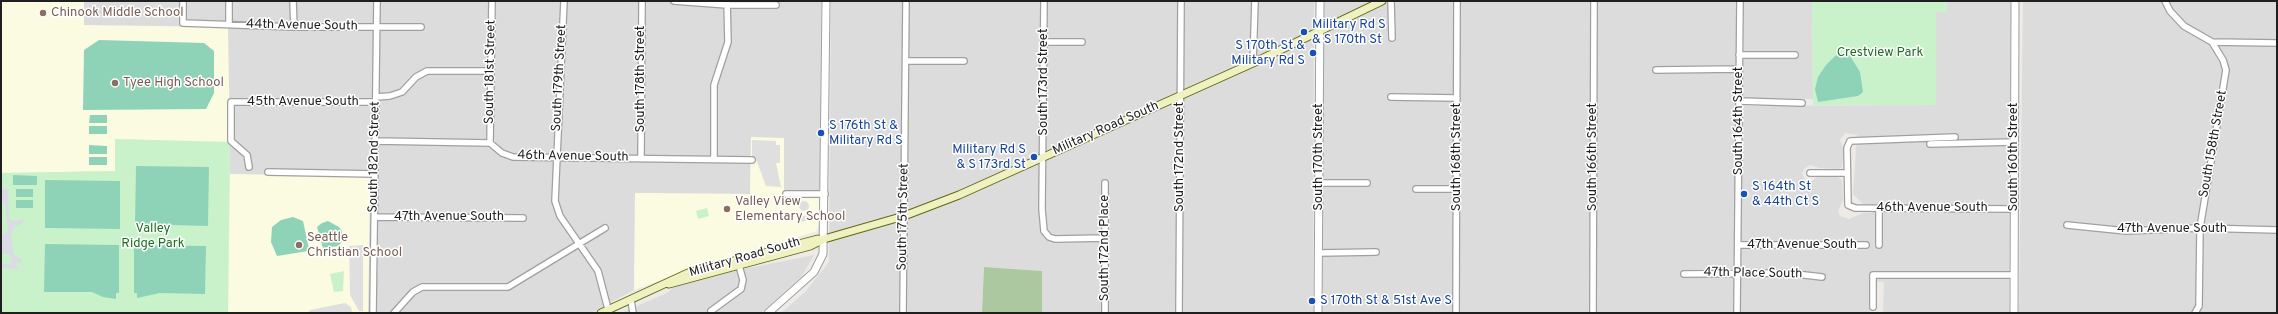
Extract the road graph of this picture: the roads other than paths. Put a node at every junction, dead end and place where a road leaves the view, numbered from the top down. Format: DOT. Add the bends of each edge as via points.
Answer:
graph roads {
  1 [pos="183,1"];
  2 [pos="229,1"];
  3 [pos="293,1"];
  4 [pos="377,1"];
  5 [pos="492,1"];
  6 [pos="564,1"];
  7 [pos="642,1"];
  8 [pos="674,1"];
  9 [pos="826,1"];
  10 [pos="906,1"];
  11 [pos="1044,1"];
  12 [pos="1181,1"];
  13 [pos="1254,1"];
  14 [pos="1320,1"];
  15 [pos="1382,1"];
  16 [pos="1391,1"];
  17 [pos="1457,1"];
  18 [pos="1594,1"];
  19 [pos="1740,1"];
  20 [pos="2015,1"];
  21 [pos="2165,1"];
  22 [pos="727,3"];
  23 [pos="776,5"];
  24 [pos="229,24"];
  25 [pos="294,27"];
  26 [pos="377,27"];
  27 [pos="421,28"];
  28 [pos="1320,30"];
  29 [pos="1392,38"];
  30 [pos="1044,42"];
  31 [pos="1082,42"];
  32 [pos="2212,42"];
  33 [pos="2277,43"];
  34 [pos="1739,55"];
  35 [pos="1795,55"];
  36 [pos="906,61"];
  37 [pos="964,61"];
  38 [pos="1253,63"];
  39 [pos="1739,69"];
  40 [pos="1656,70"];
  41 [pos="491,71"];
  42 [pos="1180,95"];
  43 [pos="1391,97"];
  44 [pos="1457,98"];
  45 [pos="376,99"];
  46 [pos="1739,101"];
  47 [pos="1802,103"];
  48 [pos="1955,137"];
  49 [pos="375,141"];
  50 [pos="2014,142"];
  51 [pos="490,143"];
  52 [pos="1930,144"];
  53 [pos="556,156"];
  54 [pos="641,158"];
  55 [pos="714,158"];
  56 [pos="1044,158"];
  57 [pos="752,160"];
  58 [pos="249,167"];
  59 [pos="268,172"];
  60 [pos="1810,173"];
  61 [pos="1846,173"];
  62 [pos="375,174"];
  63 [pos="1105,183"];
  64 [pos="1319,183"];
  65 [pos="1367,183"];
  66 [pos="1457,188"];
  67 [pos="1416,189"];
  68 [pos="786,194"];
  69 [pos="825,194"];
  70 [pos="1879,208"];
  71 [pos="2013,209"];
  72 [pos="904,216"];
  73 [pos="374,217"];
  74 [pos="523,218"];
  75 [pos="2067,225"];
  76 [pos="605,228"];
  77 [pos="2200,228"];
  78 [pos="2277,230"];
  79 [pos="824,238"];
  80 [pos="1105,238"];
  81 [pos="579,245"];
  82 [pos="1738,245"];
  83 [pos="1866,245"];
  84 [pos="1878,245"];
  85 [pos="1376,252"];
  86 [pos="1319,253"];
  87 [pos="739,263"];
  88 [pos="1738,273"];
  89 [pos="1684,274"];
  90 [pos="2014,275"];
  91 [pos="1822,276"];
  92 [pos="631,300"];
  93 [pos="1873,307"];
  94 [pos="608,309"];
  95 [pos="711,311"];
  96 [pos="374,313"];
  97 [pos="394,313"];
  98 [pos="601,313"];
  99 [pos="633,313"];
  100 [pos="768,313"];
  101 [pos="903,313"];
  102 [pos="1105,313"];
  103 [pos="1179,313"];
  104 [pos="1318,313"];
  105 [pos="1456,313"];
  106 [pos="1593,313"];
  107 [pos="1737,313"];
  108 [pos="2014,313"];
  109 [pos="2195,313"];
  1 -- 24 [label="street, 44th Avenue South" via="183,23"];
  2 -- 24 [label="street"];
  3 -- 25 [label="street"];
  4 -- 26 [label="street, South 182nd Street"];
  5 -- 41 [label="street, South 181st Street"];
  6 -- 53 [label="street, South 179th Street"];
  7 -- 54 [label="street, South 178th Street"];
  8 -- 22 [label="street"];
  9 -- 69 [label="street"];
  10 -- 36 [label="street, South 175th Street"];
  11 -- 30 [label="street, South 173rd Street"];
  12 -- 42 [label="street, South 172nd Street"];
  13 -- 38 [label="street"];
  14 -- 28 [label="street, South 170th Street"];
  15 -- 28 [label="main road, Military Road South"];
  16 -- 29 [label="street"];
  17 -- 44 [label="street, South 168th Street"];
  18 -- 106 [label="street, South 166th Street"];
  19 -- 34 [label="street, South 164th Street"];
  20 -- 50 [label="street, South 160th Street"];
  21 -- 32 [label="street, South 158th Street" via="2170,11 2184,26"];
  22 -- 23 [label="street"];
  22 -- 55 [label="street" via="728,42 714,85"];
  24 -- 25 [label="street, 44th Avenue South"];
  25 -- 26 [label="street, 44th Avenue South"];
  26 -- 27 [label="street, 44th Avenue South"];
  26 -- 45 [label="street, South 182nd Street"];
  28 -- 38 [label="main road, Military Road South"];
  28 -- 64 [label="street, South 170th Street"];
  30 -- 31 [label="street"];
  30 -- 56 [label="street, South 173rd Street"];
  32 -- 33 [label="street"];
  32 -- 77 [label="street, South 158th Street" via="2223,60 2226,78"];
  34 -- 35 [label="street"];
  34 -- 39 [label="street, South 164th Street"];
  36 -- 37 [label="street"];
  36 -- 72 [label="street, South 175th Street"];
  38 -- 42 [label="main road, Military Road South"];
  39 -- 40 [label="street"];
  39 -- 46 [label="street, South 164th Street"];
  41 -- 45 [label="street, 45th Avenue South" via="427,71 421,73 402,92"];
  41 -- 51 [label="street, South 181st Street"];
  42 -- 56 [label="main road, Military Road South"];
  42 -- 103 [label="street, South 172nd Street"];
  43 -- 44 [label="street"];
  44 -- 66 [label="street, South 168th Street"];
  45 -- 49 [label="street, South 182nd Street"];
  45 -- 58 [label="street, 45th Avenue South" via="231,102 231,141 247,155"];
  46 -- 47 [label="street"];
  46 -- 82 [label="street, South 164th Street"];
  48 -- 61 [label="street" via="1856,139 1848,142"];
  49 -- 51 [label="street"];
  49 -- 62 [label="street, South 182nd Street"];
  50 -- 52 [label="street"];
  50 -- 71 [label="street, South 160th Street"];
  51 -- 53 [label="street, 46th Avenue South" via="502,153 513,157"];
  53 -- 54 [label="street, 46th Avenue South"];
  53 -- 81 [label="street, South 179th Street" via="557,209"];
  54 -- 55 [label="street, 46th Avenue South"];
  55 -- 57 [label="street, 46th Avenue South"];
  56 -- 72 [label="main road, Military Road South" via="960,195"];
  56 -- 80 [label="street, South 173rd Street" via="1042,225 1046,234 1055,239"];
  59 -- 62 [label="street"];
  60 -- 61 [label="street"];
  61 -- 70 [label="street, 46th Avenue South" via="1847,202 1851,207"];
  62 -- 73 [label="street, South 182nd Street"];
  63 -- 80 [label="street, South 172nd Place"];
  64 -- 65 [label="street"];
  64 -- 86 [label="street, South 170th Street"];
  66 -- 67 [label="street"];
  66 -- 105 [label="street, South 168th Street"];
  68 -- 69 [label="street"];
  69 -- 79 [label="street"];
  70 -- 71 [label="street, 46th Avenue South"];
  70 -- 84 [label="street"];
  71 -- 90 [label="street, South 160th Street"];
  72 -- 79 [label="main road, Military Road South"];
  72 -- 101 [label="street, South 175th Street"];
  73 -- 74 [label="street, 47th Avenue South"];
  73 -- 96 [label="street, South 182nd Street"];
  75 -- 77 [label="street, 47th Avenue South" via="2126,230"];
  76 -- 81 [label="street"];
  77 -- 78 [label="street, 47th Avenue South"];
  77 -- 109 [label="street, South 158th Street" via="2199,306"];
  79 -- 87 [label="main road, Military Road South"];
  79 -- 100 [label="street" via="823,254 814,272"];
  80 -- 102 [label="street, South 172nd Place"];
  81 -- 94 [label="street, South 179th Street" via="598,271"];
  81 -- 97 [label="street" via="508,287 422,286"];
  82 -- 83 [label="street, 47th Avenue South"];
  82 -- 88 [label="street, South 164th Street"];
  85 -- 86 [label="street"];
  86 -- 104 [label="street, South 170th Street"];
  87 -- 92 [label="main road, Military Road South" via="688,273"];
  87 -- 95 [label="street" via="743,280 741,289"];
  88 -- 89 [label="street, 47th Place South"];
  88 -- 91 [label="street, 47th Place South"];
  88 -- 107 [label="street, South 164th Street"];
  90 -- 93 [label="street" via="1873,275"];
  90 -- 108 [label="street, South 160th Street"];
  92 -- 94 [label="main road, Military Road South"];
  92 -- 99 [label="street"];
  94 -- 98 [label="main road, Military Road South"];
}
